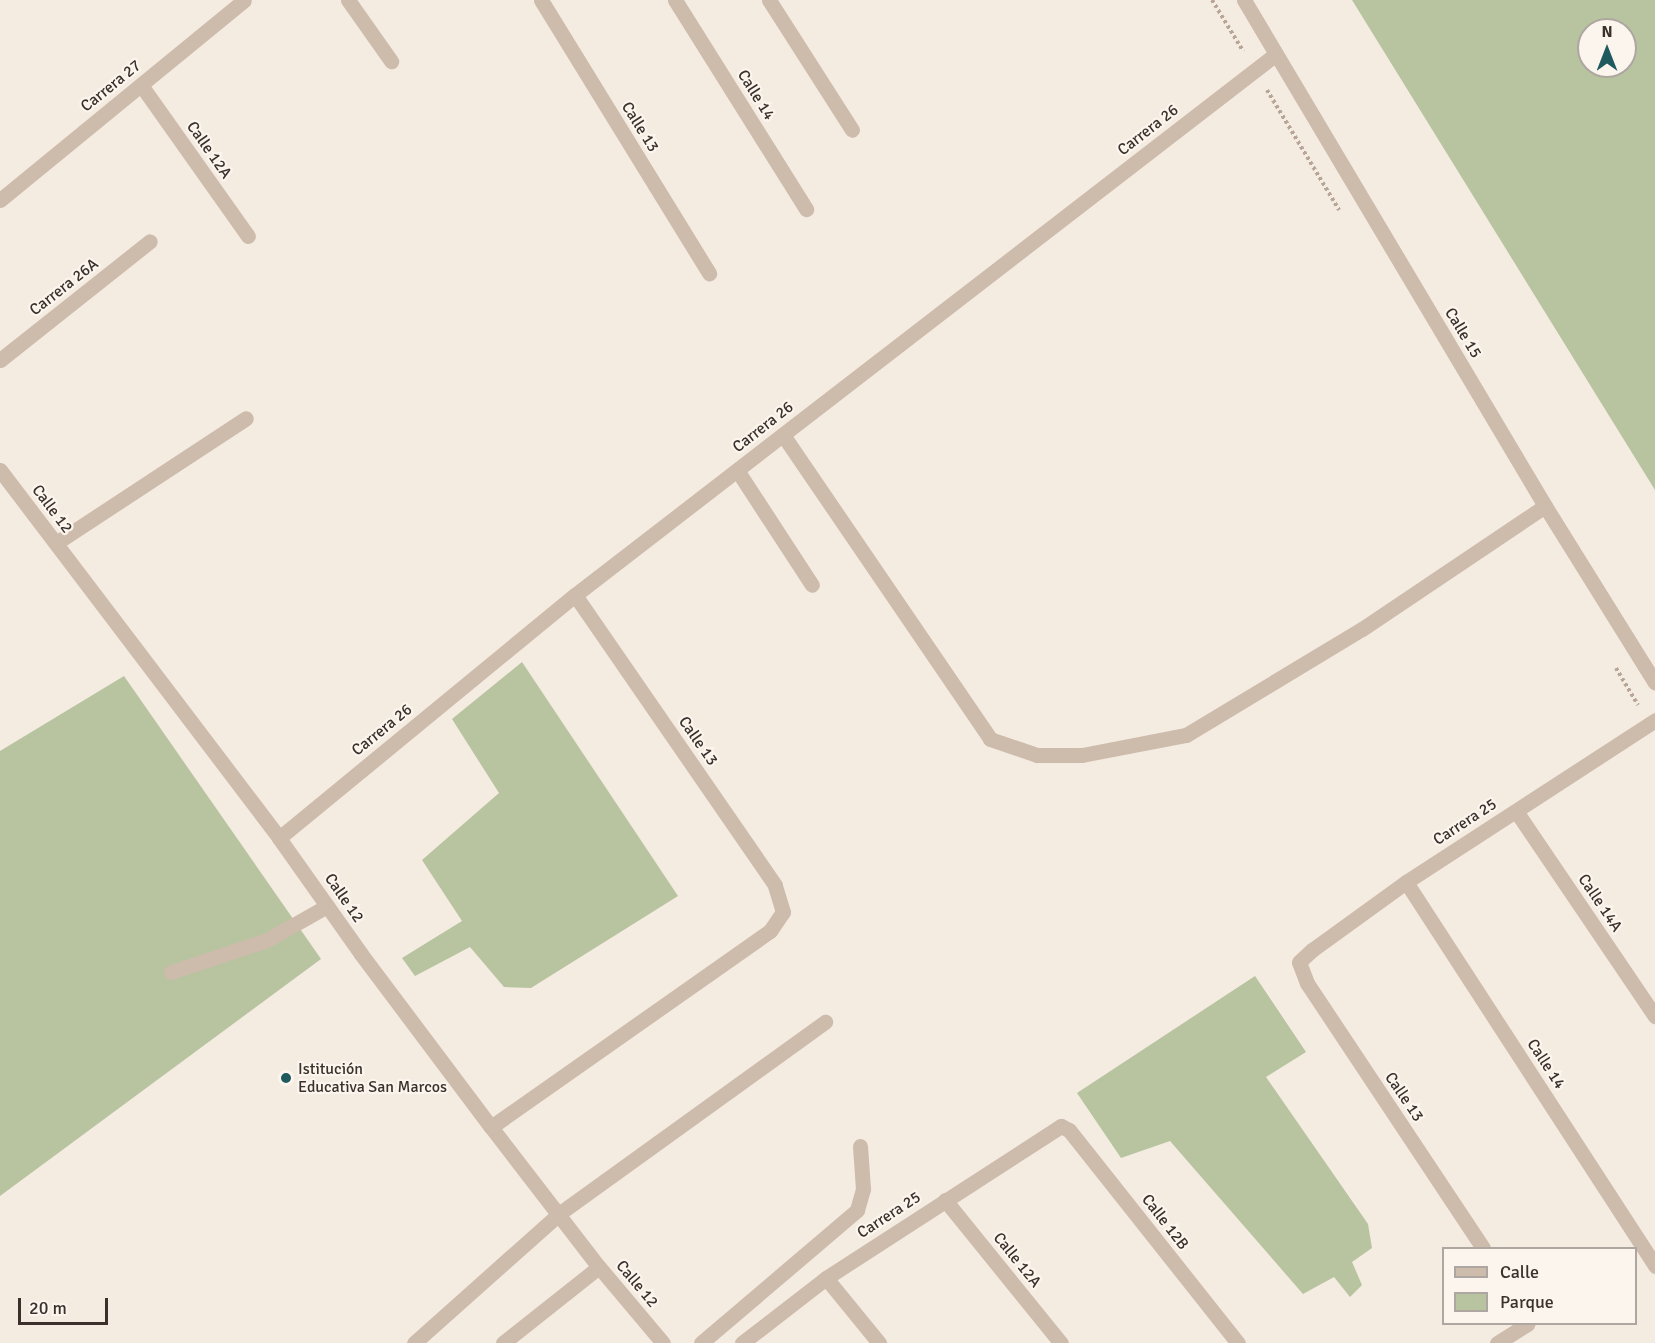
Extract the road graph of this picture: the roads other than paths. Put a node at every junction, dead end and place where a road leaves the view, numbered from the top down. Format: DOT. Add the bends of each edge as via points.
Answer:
graph roads {
  1 [pos="244,0"];
  2 [pos="348,0"];
  3 [pos="541,0"];
  4 [pos="675,0"];
  5 [pos="769,0"];
  6 [pos="1244,0"];
  7 [pos="1276,54"];
  8 [pos="391,61"];
  9 [pos="141,85"];
  10 [pos="852,130"];
  11 [pos="0,200"];
  12 [pos="806,209"];
  13 [pos="248,236"];
  14 [pos="150,241"];
  15 [pos="709,273"];
  16 [pos="0,360"];
  17 [pos="246,418"];
  18 [pos="783,435"];
  19 [pos="0,470"];
  20 [pos="737,470"];
  21 [pos="1545,506"];
  22 [pos="56,543"];
  23 [pos="812,585"];
  24 [pos="575,595"];
  25 [pos="1655,683"];
  26 [pos="1655,720"];
  27 [pos="1516,811"];
  28 [pos="279,838"];
  29 [pos="1406,882"];
  30 [pos="327,906"];
  31 [pos="1299,962"];
  32 [pos="171,972"];
  33 [pos="1655,1016"];
  34 [pos="825,1022"];
  35 [pos="1061,1126"];
  36 [pos="491,1127"];
  37 [pos="861,1146"];
  38 [pos="945,1200"];
  39 [pos="560,1213"];
  40 [pos="1482,1247"];
  41 [pos="1637,1247"];
  42 [pos="1640,1252"];
  43 [pos="1655,1266"];
  44 [pos="599,1267"];
  45 [pos="826,1278"];
  46 [pos="1524,1325"];
  47 [pos="414,1343"];
  48 [pos="503,1343"];
  49 [pos="663,1343"];
  50 [pos="701,1343"];
  51 [pos="742,1343"];
  52 [pos="879,1343"];
  53 [pos="1061,1343"];
  54 [pos="1238,1343"];
  55 [pos="1497,1343"];
  1 -- 9 [label="street, Carrera 27"];
  2 -- 8 [label="street"];
  3 -- 15 [label="street, Calle 13"];
  4 -- 12 [label="street, Calle 14"];
  5 -- 10 [label="street"];
  6 -- 7 [label="street, Calle 15"];
  7 -- 18 [label="street, Carrera 26"];
  7 -- 21 [label="street, Calle 15"];
  9 -- 11 [label="street, Carrera 27"];
  9 -- 13 [label="street, Calle 12A"];
  14 -- 16 [label="street, Carrera 26A"];
  17 -- 22 [label="street"];
  18 -- 20 [label="street, Carrera 26"];
  18 -- 21 [label="street" via="990,739 1037,754 1082,754 1186,735 1362,629"];
  19 -- 22 [label="street, Calle 12"];
  20 -- 23 [label="street"];
  20 -- 24 [label="street, Carrera 26"];
  21 -- 25 [label="street, Calle 15"];
  22 -- 28 [label="street, Calle 12"];
  24 -- 28 [label="street, Carrera 26"];
  24 -- 36 [label="street, Calle 13" via="775,885 783,912 770,931"];
  26 -- 27 [label="street, Carrera 25"];
  27 -- 29 [label="street, Carrera 25"];
  27 -- 33 [label="street, Calle 14A"];
  28 -- 30 [label="street, Calle 12"];
  29 -- 31 [label="street, Carrera 25"];
  29 -- 41 [label="street, Calle 14"];
  30 -- 32 [label="street" via="267,940"];
  30 -- 36 [label="street, Calle 12"];
  31 -- 40 [label="street, Calle 13" via="1307,983"];
  34 -- 39 [label="street"];
  35 -- 38 [label="street, Carrera 25"];
  35 -- 54 [label="street, Calle 12B" via="1070,1130"];
  36 -- 39 [label="street, Calle 12"];
  37 -- 50 [label="street" via="864,1189 857,1210"];
  38 -- 45 [label="street, Carrera 25"];
  38 -- 53 [label="street, Calle 12A"];
  39 -- 44 [label="street, Calle 12"];
  39 -- 47 [label="street"];
  42 -- 43 [label="street, Calle 14"];
  44 -- 48 [label="street"];
  44 -- 49 [label="street, Calle 12"];
  45 -- 51 [label="street, Carrera 25"];
  45 -- 52 [label="street"];
  46 -- 55 [label="street"];
}
